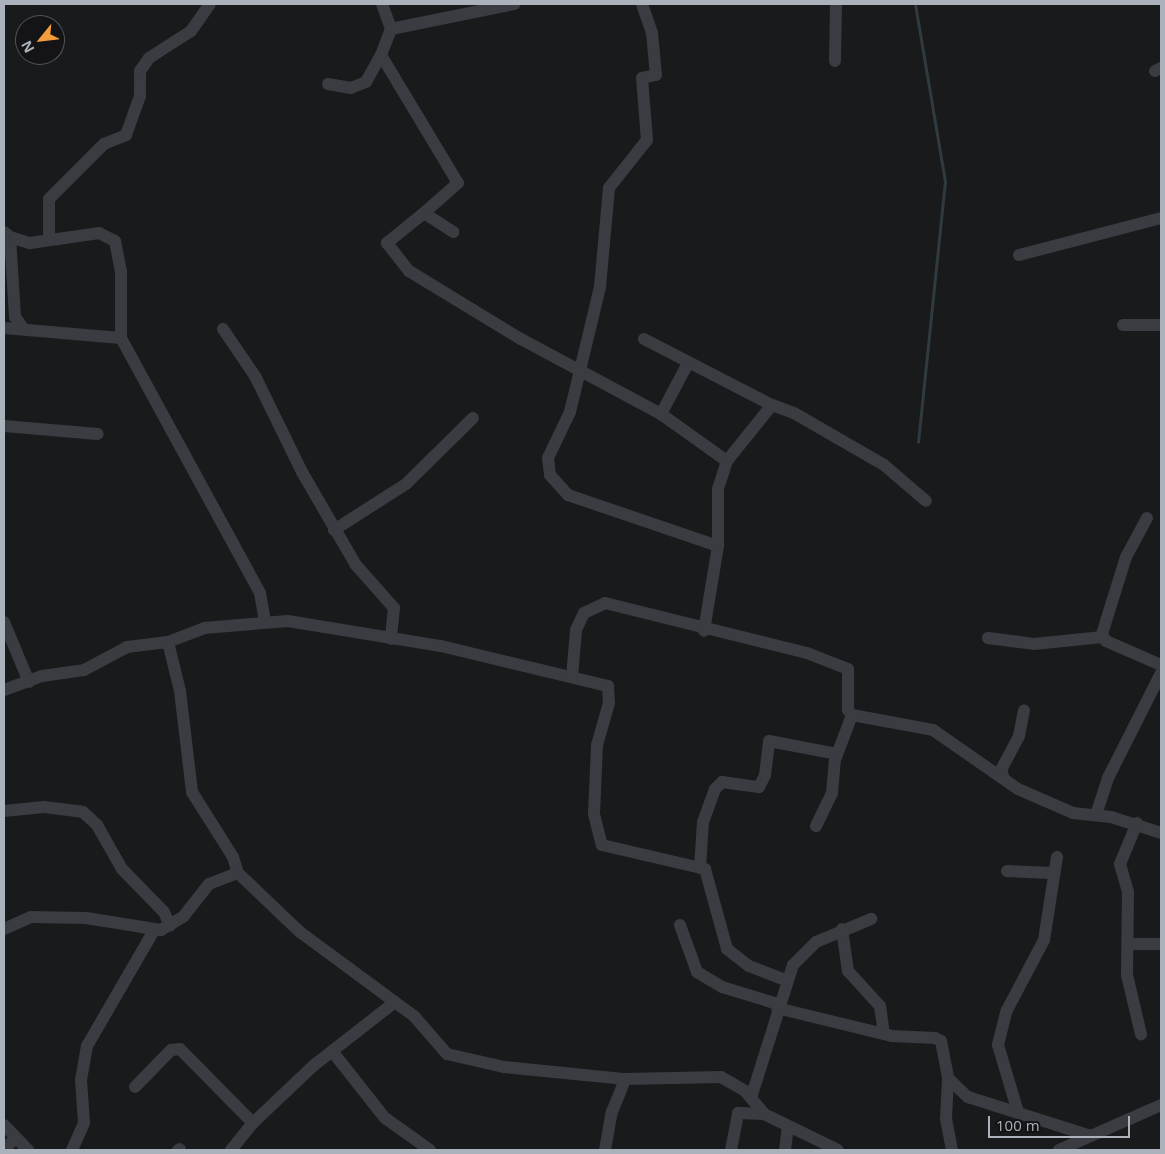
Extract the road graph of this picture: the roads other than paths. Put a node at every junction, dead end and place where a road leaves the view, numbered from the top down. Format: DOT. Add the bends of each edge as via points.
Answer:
graph roads {
  1 [pos="210,4"];
  2 [pos="382,4"];
  3 [pos="514,4"];
  4 [pos="642,4"];
  5 [pos="836,4"];
  6 [pos="391,29"];
  7 [pos="381,55"];
  8 [pos="835,61"];
  9 [pos="328,84"];
  10 [pos="424,212"];
  11 [pos="1161,218"];
  12 [pos="453,232"];
  13 [pos="7,234"];
  14 [pos="49,240"];
  15 [pos="1019,256"];
  16 [pos="1123,325"];
  17 [pos="1161,325"];
  18 [pos="4,328"];
  19 [pos="23,328"];
  20 [pos="223,329"];
  21 [pos="121,338"];
  22 [pos="644,338"];
  23 [pos="687,364"];
  24 [pos="579,372"];
  25 [pos="772,406"];
  26 [pos="661,414"];
  27 [pos="473,418"];
  28 [pos="4,426"];
  29 [pos="98,434"];
  30 [pos="727,462"];
  31 [pos="926,501"];
  32 [pos="1147,518"];
  33 [pos="334,530"];
  34 [pos="718,546"];
  35 [pos="4,622"];
  36 [pos="265,622"];
  37 [pos="704,631"];
  38 [pos="1103,637"];
  39 [pos="988,638"];
  40 [pos="391,639"];
  41 [pos="168,642"];
  42 [pos="1161,665"];
  43 [pos="1161,673"];
  44 [pos="572,676"];
  45 [pos="29,682"];
  46 [pos="4,690"];
  47 [pos="1024,710"];
  48 [pos="852,716"];
  49 [pos="837,754"];
  50 [pos="1004,780"];
  51 [pos="4,811"];
  52 [pos="1096,815"];
  53 [pos="1137,823"];
  54 [pos="816,826"];
  55 [pos="1161,833"];
  56 [pos="1057,856"];
  57 [pos="700,868"];
  58 [pos="1007,871"];
  59 [pos="238,873"];
  60 [pos="1052,873"];
  61 [pos="871,918"];
  62 [pos="680,925"];
  63 [pos="170,926"];
  64 [pos="4,929"];
  65 [pos="842,929"];
  66 [pos="153,932"];
  67 [pos="1130,944"];
  68 [pos="1161,944"];
  69 [pos="786,980"];
  70 [pos="395,1002"];
  71 [pos="777,1006"];
  72 [pos="884,1033"];
  73 [pos="1140,1034"];
  74 [pos="332,1051"];
  75 [pos="948,1078"];
  76 [pos="625,1079"];
  77 [pos="135,1087"];
  78 [pos="750,1098"];
  79 [pos="1161,1105"];
  80 [pos="1018,1112"];
  81 [pos="764,1114"];
  82 [pos="253,1122"];
  83 [pos="4,1125"];
  84 [pos="788,1127"];
  85 [pos="1091,1136"];
  86 [pos="16,1138"];
  87 [pos="1066,1148"];
  88 [pos="4,1149"];
  89 [pos="424,1149"];
  90 [pos="28,1150"];
  91 [pos="72,1150"];
  92 [pos="231,1150"];
  93 [pos="605,1150"];
  94 [pos="731,1150"];
  95 [pos="785,1150"];
  96 [pos="838,1150"];
  97 [pos="952,1150"];
  1 -- 14 [label="street" via="191,31 149,58 140,71 140,96 126,135 104,144 49,199"];
  2 -- 6 [label="street"];
  3 -- 6 [label="street"];
  4 -- 24 [label="street" via="652,33 656,75 642,78 647,140 609,188 600,287"];
  5 -- 8 [label="street"];
  6 -- 7 [label="street"];
  7 -- 9 [label="street" via="366,82 351,88"];
  7 -- 10 [label="street" via="458,183"];
  10 -- 12 [label="street"];
  10 -- 24 [label="street" via="387,243 409,271"];
  11 -- 15 [label="street"];
  13 -- 14 [label="street" via="30,243"];
  13 -- 19 [label="street" via="15,317"];
  14 -- 21 [label="street" via="99,233 115,241 121,271"];
  16 -- 17 [label="street"];
  18 -- 19 [label="street"];
  19 -- 21 [label="street"];
  20 -- 33 [label="street" via="256,376"];
  21 -- 36 [label="street" via="260,593"];
  22 -- 23 [label="street"];
  23 -- 25 [label="street"];
  23 -- 26 [label="street"];
  24 -- 26 [label="street"];
  24 -- 34 [label="street" via="570,412 548,458 550,475 568,495"];
  25 -- 30 [label="street"];
  25 -- 31 [label="street" via="794,413 884,465"];
  26 -- 30 [label="street"];
  27 -- 33 [label="street" via="406,484"];
  28 -- 29 [label="street"];
  30 -- 34 [label="street" via="718,489"];
  32 -- 38 [label="street" via="1126,557 1104,619"];
  33 -- 40 [label="street" via="356,565 394,608"];
  34 -- 37 [label="street"];
  35 -- 45 [label="street"];
  36 -- 40 [label="street" via="330,626"];
  36 -- 41 [label="street" via="204,628"];
  37 -- 44 [label="street" via="605,603 594,606 584,613 576,630"];
  37 -- 48 [label="street" via="841,663 852,676 848,710"];
  38 -- 39 [label="street" via="1034,644"];
  38 -- 42 [label="street"];
  40 -- 44 [label="street" via="442,646"];
  41 -- 45 [label="street" via="127,647 84,670"];
  41 -- 59 [label="street" via="180,691 192,792 233,857"];
  43 -- 52 [label="street" via="1108,778"];
  44 -- 57 [label="street" via="608,686 609,703 597,745 594,814 602,845"];
  45 -- 46 [label="street"];
  47 -- 50 [label="street" via="1019,736 1001,770"];
  48 -- 49 [label="street"];
  48 -- 50 [label="street" via="933,730"];
  49 -- 54 [label="street" via="832,793"];
  49 -- 57 [label="street" via="769,741 766,774 759,787 722,782 715,789 703,822"];
  50 -- 52 [label="street" via="1073,813"];
  51 -- 63 [label="street" via="44,807 83,812 97,825 122,869 164,912"];
  52 -- 53 [label="street"];
  53 -- 55 [label="street"];
  53 -- 67 [label="street" via="1120,864 1128,892"];
  56 -- 60 [label="street"];
  57 -- 69 [label="street" via="711,882 728,949 749,966"];
  58 -- 60 [label="street"];
  59 -- 63 [label="street" via="209,884"];
  59 -- 70 [label="street" via="300,932"];
  60 -- 80 [label="street" via="1044,940 1007,1010 998,1045"];
  61 -- 65 [label="street"];
  62 -- 71 [label="street" via="697,972 722,987"];
  63 -- 66 [label="street"];
  64 -- 66 [label="street" via="22,919 40,917 86,918"];
  65 -- 69 [label="street" via="804,951"];
  65 -- 72 [label="street" via="848,971 880,1006"];
  66 -- 91 [label="street" via="87,1046 81,1080 84,1123"];
  67 -- 68 [label="street"];
  67 -- 73 [label="street" via="1127,975"];
  69 -- 71 [label="street"];
  70 -- 74 [label="street"];
  70 -- 76 [label="street" via="455,1057"];
  71 -- 72 [label="street"];
  71 -- 78 [label="street"];
  72 -- 75 [label="street" via="941,1041"];
  74 -- 82 [label="street"];
  74 -- 89 [label="street" via="385,1118"];
  75 -- 80 [label="street" via="968,1097"];
  75 -- 97 [label="street" via="946,1119"];
  76 -- 78 [label="street" via="707,1074 735,1083"];
  76 -- 93 [label="street" via="612,1112"];
  77 -- 82 [label="street" via="171,1050 180,1049"];
  78 -- 81 [label="street"];
  79 -- 85 [label="street"];
  80 -- 85 [label="street"];
  81 -- 84 [label="street"];
  81 -- 94 [label="street" via="738,1113"];
  82 -- 92 [label="street"];
  83 -- 86 [label="street"];
  84 -- 95 [label="street"];
  84 -- 96 [label="street"];
  85 -- 87 [label="street"];
  86 -- 88 [label="street"];
  86 -- 90 [label="street"];
}
